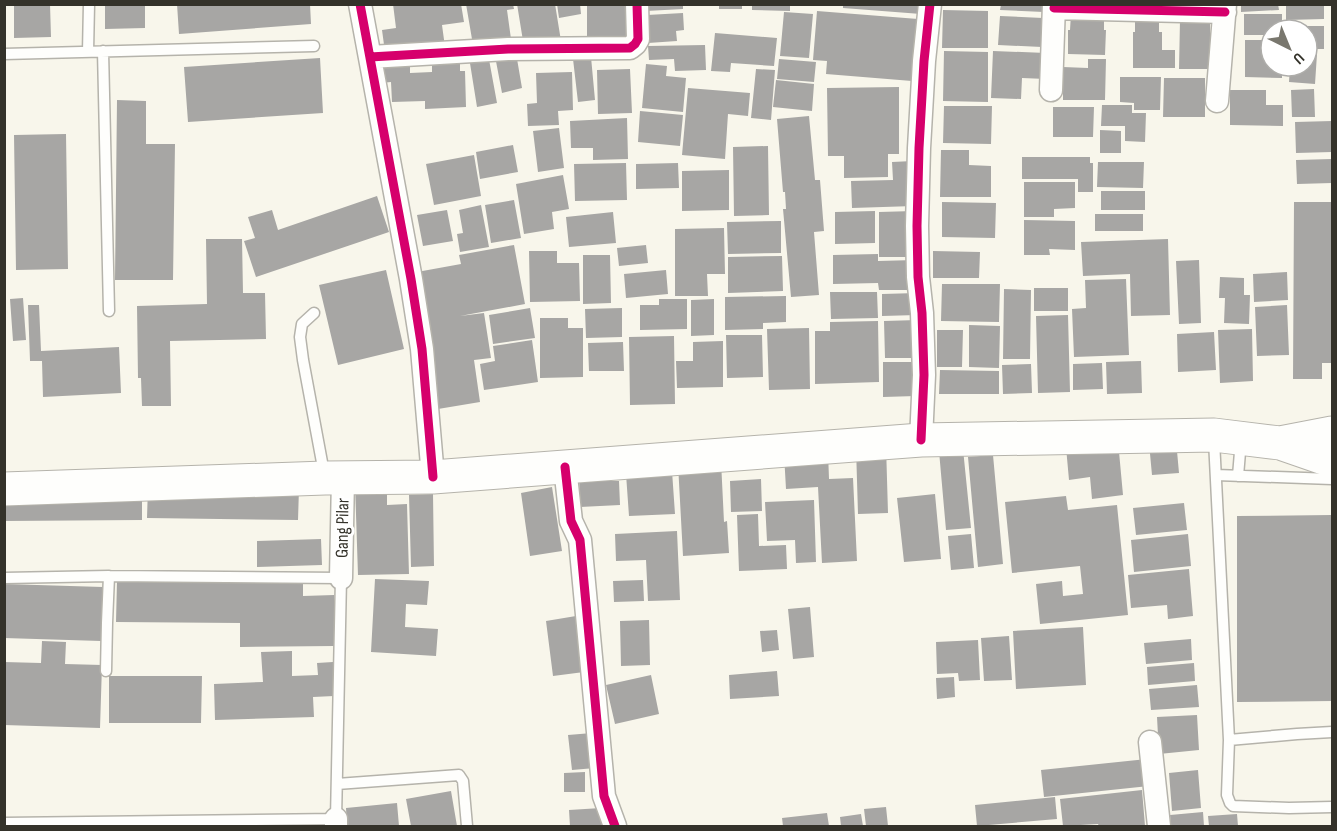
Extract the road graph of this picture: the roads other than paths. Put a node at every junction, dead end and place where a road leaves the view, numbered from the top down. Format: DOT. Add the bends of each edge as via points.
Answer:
graph roads {
  1 [pos="88,4"];
  2 [pos="360,4"];
  3 [pos="637,4"];
  4 [pos="930,4"];
  5 [pos="1054,6"];
  6 [pos="1225,8"];
  7 [pos="314,45"];
  8 [pos="103,51"];
  9 [pos="88,52"];
  10 [pos="4,54"];
  11 [pos="370,57"];
  12 [pos="1051,90"];
  13 [pos="1217,101"];
  14 [pos="109,311"];
  15 [pos="314,313"];
  16 [pos="1332,433"];
  17 [pos="1227,436"];
  18 [pos="921,440"];
  19 [pos="1280,443"];
  20 [pos="1332,461"];
  21 [pos="566,467"];
  22 [pos="1216,475"];
  23 [pos="1238,476"];
  24 [pos="433,477"];
  25 [pos="334,478"];
  26 [pos="1332,479"];
  27 [pos="4,489"];
  28 [pos="110,576"];
  29 [pos="4,578"];
  30 [pos="341,578"];
  31 [pos="106,672"];
  32 [pos="1332,732"];
  33 [pos="1229,740"];
  34 [pos="1150,742"];
  35 [pos="337,784"];
  36 [pos="1332,807"];
  37 [pos="4,823"];
  38 [pos="336,823"];
  39 [pos="467,826"];
  40 [pos="615,826"];
  41 [pos="1158,826"];
  1 -- 9 [label="lane"];
  2 -- 11 [label="street"];
  3 -- 11 [label="street" via="638,39 630,48 508,49"];
  4 -- 18 [label="street" via="917,226 924,375"];
  5 -- 6 [label="street"];
  5 -- 12 [label="street"];
  6 -- 13 [label="street"];
  7 -- 8 [label="lane"];
  8 -- 9 [label="lane"];
  8 -- 14 [label="lane"];
  9 -- 10 [label="lane"];
  11 -- 24 [label="street" via="422,349"];
  15 -- 25 [label="lane" via="302,324 300,337"];
  16 -- 19 [label="main road"];
  17 -- 18 [label="main road"];
  17 -- 19 [label="main road"];
  17 -- 22 [label="lane"];
  17 -- 23 [label="lane"];
  18 -- 21 [label="main road"];
  19 -- 20 [label="main road"];
  21 -- 24 [label="main road"];
  21 -- 40 [label="street" via="571,521 580,540 604,796"];
  22 -- 23 [label="lane"];
  22 -- 33 [label="lane"];
  23 -- 26 [label="lane"];
  24 -- 25 [label="main road"];
  25 -- 27 [label="main road"];
  25 -- 30 [label="street, Gang Pilar"];
  28 -- 29 [label="lane"];
  28 -- 30 [label="lane"];
  28 -- 31 [label="lane"];
  30 -- 35 [label="lane"];
  32 -- 33 [label="lane"];
  33 -- 36 [label="lane" via="1227,795 1233,806"];
  34 -- 41 [label="street"];
  35 -- 38 [label="lane"];
  35 -- 39 [label="lane" via="459,775 463,781"];
  37 -- 38 [label="lane"];
}
